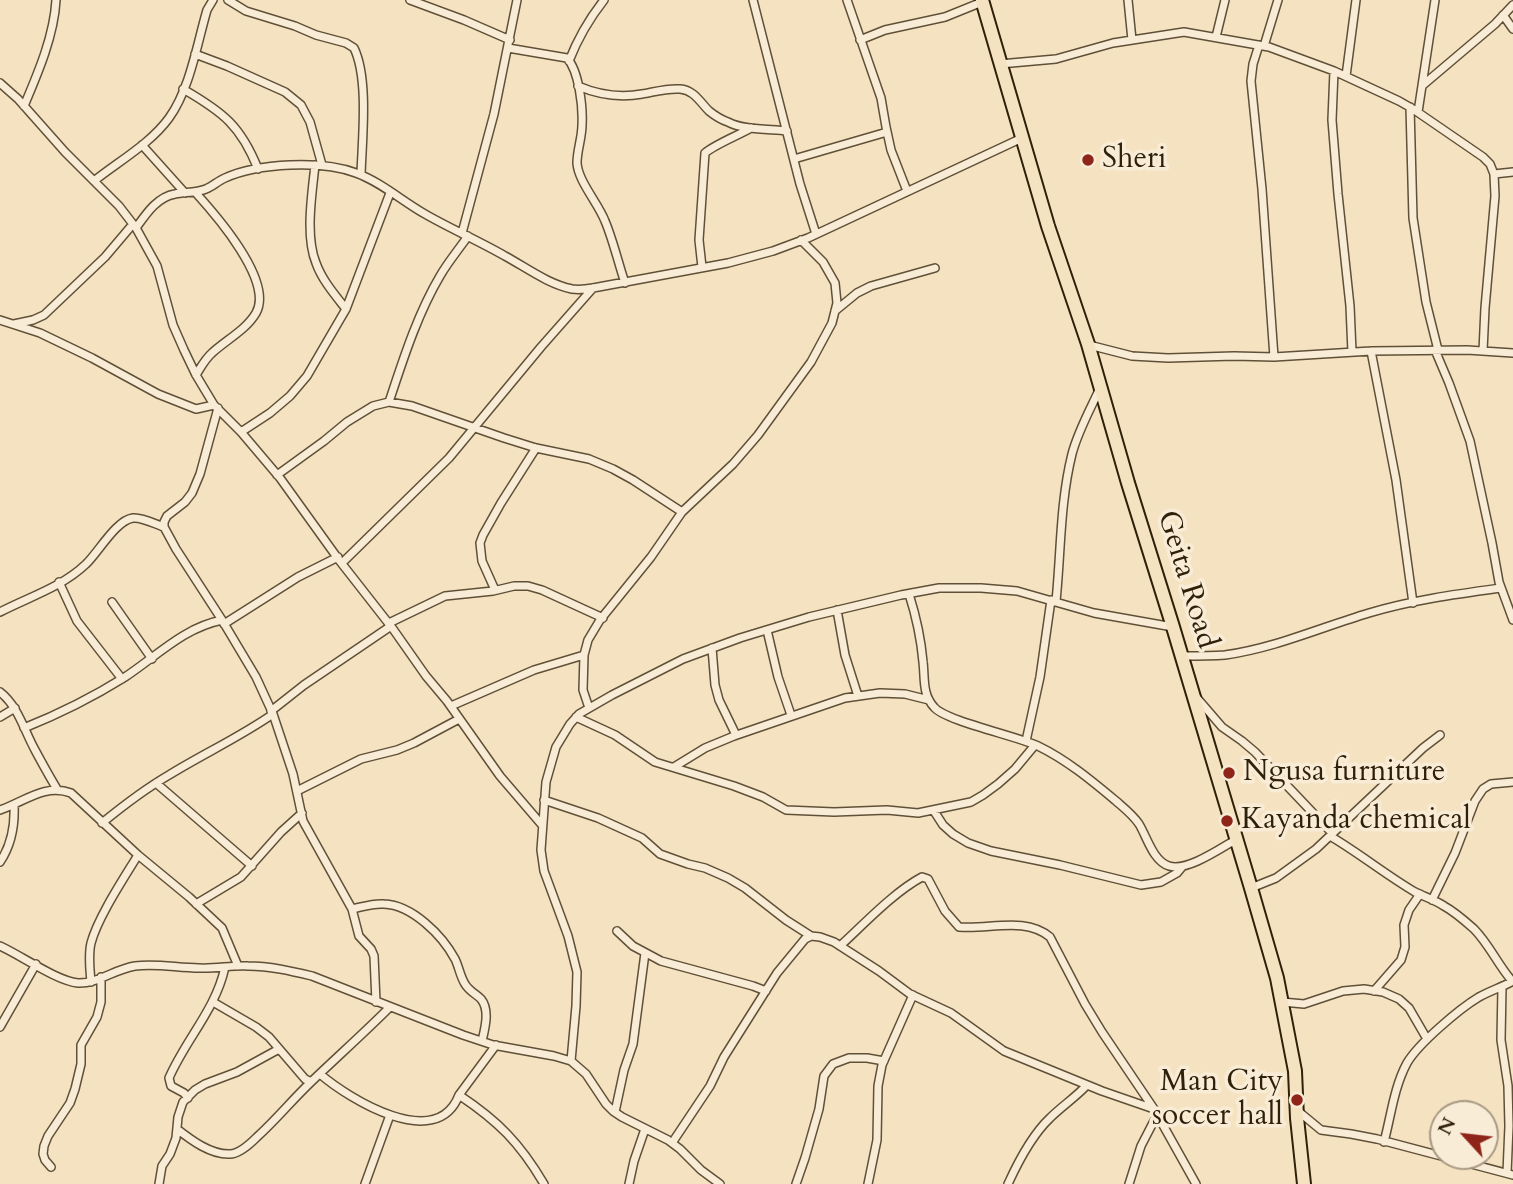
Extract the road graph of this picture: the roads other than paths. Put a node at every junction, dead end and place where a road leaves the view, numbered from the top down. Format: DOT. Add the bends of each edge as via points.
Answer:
graph roads {
  1 [pos="56,0"];
  2 [pos="213,0"];
  3 [pos="228,0"];
  4 [pos="410,0"];
  5 [pos="517,0"];
  6 [pos="604,0"];
  7 [pos="752,0"];
  8 [pos="847,0"];
  9 [pos="1128,0"];
  10 [pos="1225,0"];
  11 [pos="1278,0"];
  12 [pos="1356,0"];
  13 [pos="1435,0"];
  14 [pos="982,1"];
  15 [pos="1513,5"];
  16 [pos="1503,15"];
  17 [pos="1513,29"];
  18 [pos="1216,37"];
  19 [pos="860,40"];
  20 [pos="1132,40"];
  21 [pos="509,44"];
  22 [pos="1262,45"];
  23 [pos="195,54"];
  24 [pos="569,61"];
  25 [pos="1000,64"];
  26 [pos="1334,71"];
  27 [pos="1346,76"];
  28 [pos="0,83"];
  29 [pos="1423,85"];
  30 [pos="578,86"];
  31 [pos="183,89"];
  32 [pos="24,106"];
  33 [pos="1410,107"];
  34 [pos="1418,112"];
  35 [pos="752,127"];
  36 [pos="787,131"];
  37 [pos="887,132"];
  38 [pos="1022,138"];
  39 [pos="142,145"];
  40 [pos="794,159"];
  41 [pos="318,165"];
  42 [pos="258,169"];
  43 [pos="1513,173"];
  44 [pos="1494,174"];
  45 [pos="360,175"];
  46 [pos="94,181"];
  47 [pos="907,191"];
  48 [pos="195,192"];
  49 [pos="185,193"];
  50 [pos="390,193"];
  51 [pos="134,226"];
  52 [pos="816,233"];
  53 [pos="465,235"];
  54 [pos="802,240"];
  55 [pos="702,267"];
  56 [pos="935,268"];
  57 [pos="625,283"];
  58 [pos="593,288"];
  59 [pos="346,309"];
  60 [pos="835,311"];
  61 [pos="0,320"];
  62 [pos="14,324"];
  63 [pos="1088,345"];
  64 [pos="1436,350"];
  65 [pos="1371,351"];
  66 [pos="1483,351"];
  67 [pos="1352,352"];
  68 [pos="1513,353"];
  69 [pos="1275,357"];
  70 [pos="196,375"];
  71 [pos="1100,388"];
  72 [pos="389,402"];
  73 [pos="216,407"];
  74 [pos="475,428"];
  75 [pos="241,432"];
  76 [pos="536,448"];
  77 [pos="277,475"];
  78 [pos="682,512"];
  79 [pos="164,527"];
  80 [pos="340,560"];
  81 [pos="59,582"];
  82 [pos="495,590"];
  83 [pos="1502,592"];
  84 [pos="1513,593"];
  85 [pos="909,594"];
  86 [pos="1054,600"];
  87 [pos="113,602"];
  88 [pos="1413,603"];
  89 [pos="836,610"];
  90 [pos="0,612"];
  91 [pos="603,618"];
  92 [pos="1513,620"];
  93 [pos="223,622"];
  94 [pos="390,624"];
  95 [pos="1173,627"];
  96 [pos="767,630"];
  97 [pos="712,648"];
  98 [pos="584,655"];
  99 [pos="1182,656"];
  100 [pos="152,659"];
  101 [pos="122,679"];
  102 [pos="0,692"];
  103 [pos="1193,694"];
  104 [pos="858,696"];
  105 [pos="929,700"];
  106 [pos="451,706"];
  107 [pos="15,708"];
  108 [pos="589,708"];
  109 [pos="272,712"];
  110 [pos="791,716"];
  111 [pos="0,717"];
  112 [pos="576,717"];
  113 [pos="459,719"];
  114 [pos="24,728"];
  115 [pos="736,735"];
  116 [pos="1440,735"];
  117 [pos="1026,741"];
  118 [pos="1035,745"];
  119 [pos="674,767"];
  120 [pos="1513,782"];
  121 [pos="156,783"];
  122 [pos="57,789"];
  123 [pos="297,790"];
  124 [pos="544,800"];
  125 [pos="14,805"];
  126 [pos="0,810"];
  127 [pos="934,811"];
  128 [pos="302,813"];
  129 [pos="102,822"];
  130 [pos="542,825"];
  131 [pos="1331,835"];
  132 [pos="1237,839"];
  133 [pos="138,855"];
  134 [pos="0,862"];
  135 [pos="252,866"];
  136 [pos="1183,866"];
  137 [pos="1251,888"];
  138 [pos="1420,894"];
  139 [pos="1432,900"];
  140 [pos="196,904"];
  141 [pos="352,909"];
  142 [pos="617,931"];
  143 [pos="811,936"];
  144 [pos="0,946"];
  145 [pos="840,946"];
  146 [pos="645,953"];
  147 [pos="36,964"];
  148 [pos="238,966"];
  149 [pos="225,967"];
  150 [pos="101,977"];
  151 [pos="1512,981"];
  152 [pos="91,982"];
  153 [pos="1502,987"];
  154 [pos="1374,990"];
  155 [pos="766,991"];
  156 [pos="913,995"];
  157 [pos="213,1002"];
  158 [pos="376,1002"];
  159 [pos="1282,1002"];
  160 [pos="390,1007"];
  161 [pos="0,1027"];
  162 [pos="1427,1039"];
  163 [pos="482,1041"];
  164 [pos="496,1045"];
  165 [pos="279,1049"];
  166 [pos="571,1061"];
  167 [pos="884,1061"];
  168 [pos="320,1074"];
  169 [pos="311,1082"];
  170 [pos="1087,1085"];
  171 [pos="459,1095"];
  172 [pos="188,1098"];
  173 [pos="1298,1111"];
  174 [pos="615,1112"];
  175 [pos="1156,1112"];
  176 [pos="390,1115"];
  177 [pos="177,1129"];
  178 [pos="645,1129"];
  179 [pos="1384,1142"];
  180 [pos="672,1143"];
  181 [pos="51,1167"];
  182 [pos="1510,1174"];
  183 [pos="159,1184"];
  184 [pos="365,1184"];
  185 [pos="544,1184"];
  186 [pos="629,1184"];
  187 [pos="720,1184"];
  188 [pos="796,1184"];
  189 [pos="868,1184"];
  190 [pos="1008,1184"];
  191 [pos="1129,1184"];
  192 [pos="1196,1184"];
  193 [pos="1304,1184"];
  1 -- 32 [label="street" via="46,46"];
  2 -- 23 [label="street"];
  3 -- 45 [label="street" via="354,48 361,73"];
  4 -- 21 [label="street" via="464,20"];
  5 -- 21 [label="street"];
  6 -- 24 [label="street"];
  7 -- 36 [label="street"];
  8 -- 19 [label="street"];
  9 -- 20 [label="street"];
  10 -- 18 [label="street"];
  11 -- 22 [label="street"];
  12 -- 27 [label="street"];
  13 -- 29 [label="street"];
  14 -- 19 [label="street" via="945,17"];
  14 -- 25 [label="highway, Geita Road"];
  15 -- 16 [label="street"];
  16 -- 17 [label="street"];
  16 -- 29 [label="street"];
  18 -- 20 [label="street" via="1184,32"];
  18 -- 22 [label="street"];
  19 -- 37 [label="street" via="881,97"];
  20 -- 25 [label="street" via="1056,59"];
  21 -- 24 [label="street"];
  21 -- 53 [label="street"];
  22 -- 26 [label="street"];
  22 -- 69 [label="street" via="1251,81"];
  23 -- 31 [label="street"];
  23 -- 41 [label="street" via="285,92 301,105 310,122"];
  24 -- 30 [label="street"];
  25 -- 38 [label="highway, Geita Road"];
  26 -- 27 [label="street"];
  26 -- 67 [label="street" via="1332,120"];
  27 -- 33 [label="street"];
  28 -- 32 [label="street"];
  29 -- 34 [label="street"];
  30 -- 35 [label="street" via="620,97 682,89 727,122"];
  30 -- 57 [label="street" via="583,124 577,164 607,225"];
  31 -- 39 [label="street" via="169,117"];
  31 -- 42 [label="street" via="233,123"];
  32 -- 46 [label="street"];
  33 -- 34 [label="street"];
  33 -- 64 [label="street" via="1413,218"];
  34 -- 44 [label="street" via="1483,157"];
  35 -- 36 [label="street"];
  35 -- 55 [label="street" via="705,153 699,240"];
  36 -- 40 [label="street"];
  37 -- 40 [label="street"];
  37 -- 47 [label="street"];
  38 -- 47 [label="street"];
  38 -- 63 [label="highway, Geita Road"];
  39 -- 46 [label="street"];
  39 -- 49 [label="street"];
  40 -- 52 [label="street"];
  41 -- 42 [label="street"];
  41 -- 45 [label="street"];
  41 -- 59 [label="street" via="311,244 315,262"];
  42 -- 48 [label="street"];
  43 -- 44 [label="street"];
  44 -- 66 [label="street"];
  45 -- 50 [label="street"];
  46 -- 51 [label="street"];
  47 -- 52 [label="street"];
  48 -- 49 [label="street"];
  48 -- 70 [label="street" via="246,257 259,303 244,327 209,355"];
  49 -- 51 [label="street" via="161,198"];
  50 -- 53 [label="street"];
  50 -- 59 [label="street"];
  51 -- 62 [label="street" via="44,315"];
  51 -- 70 [label="street" via="157,266 173,325"];
  52 -- 54 [label="street"];
  53 -- 58 [label="street" via="552,283 574,290"];
  53 -- 72 [label="street" via="424,309"];
  54 -- 55 [label="street"];
  54 -- 60 [label="street" via="835,283"];
  55 -- 57 [label="street"];
  56 -- 60 [label="street" via="871,286"];
  57 -- 58 [label="street"];
  58 -- 74 [label="street"];
  59 -- 75 [label="street" via="290,396"];
  60 -- 78 [label="street" via="811,362 758,435"];
  61 -- 62 [label="street"];
  62 -- 73 [label="street" via="92,358 158,394 196,409"];
  63 -- 69 [label="street" via="1132,356"];
  63 -- 71 [label="highway, Geita Road"];
  64 -- 65 [label="street"];
  64 -- 66 [label="street"];
  64 -- 83 [label="street" via="1470,441"];
  65 -- 67 [label="street"];
  65 -- 88 [label="street" via="1399,493"];
  66 -- 68 [label="street"];
  67 -- 69 [label="street"];
  70 -- 73 [label="street"];
  71 -- 86 [label="street" via="1082,426 1064,489"];
  71 -- 95 [label="highway, Geita Road"];
  72 -- 74 [label="street"];
  72 -- 77 [label="street" via="364,411"];
  73 -- 75 [label="street"];
  73 -- 79 [label="street" via="192,493 167,516"];
  74 -- 76 [label="street"];
  74 -- 80 [label="street"];
  75 -- 77 [label="street"];
  76 -- 78 [label="street" via="613,469"];
  76 -- 82 [label="street" via="482,536 482,561"];
  77 -- 80 [label="street"];
  78 -- 91 [label="street"];
  79 -- 81 [label="street" via="133,518 122,522 86,565"];
  79 -- 93 [label="street"];
  80 -- 93 [label="street" via="299,577"];
  80 -- 94 [label="street"];
  81 -- 90 [label="street"];
  81 -- 101 [label="street" via="77,621"];
  82 -- 91 [label="street" via="528,586"];
  82 -- 94 [label="street" via="445,596"];
  83 -- 84 [label="street"];
  83 -- 88 [label="street"];
  83 -- 92 [label="street"];
  85 -- 86 [label="street" via="981,588"];
  85 -- 89 [label="street"];
  85 -- 105 [label="street"];
  86 -- 95 [label="street" via="1094,613"];
  86 -- 117 [label="street"];
  87 -- 100 [label="street"];
  88 -- 99 [label="street" via="1270,645 1225,655"];
  89 -- 96 [label="street"];
  89 -- 104 [label="street"];
  91 -- 98 [label="street"];
  93 -- 100 [label="street" via="198,627"];
  93 -- 109 [label="street"];
  94 -- 106 [label="street"];
  94 -- 109 [label="street"];
  95 -- 99 [label="highway, Geita Road"];
  96 -- 97 [label="street"];
  96 -- 110 [label="street"];
  97 -- 108 [label="street"];
  97 -- 115 [label="street" via="719,700"];
  98 -- 106 [label="street" via="534,670"];
  98 -- 108 [label="street" via="583,690"];
  99 -- 103 [label="highway, Geita Road"];
  100 -- 101 [label="street"];
  101 -- 114 [label="street"];
  102 -- 107 [label="street"];
  103 -- 131 [label="street" via="1222,727 1255,752"];
  103 -- 132 [label="highway, Geita Road"];
  104 -- 105 [label="street" via="905,694"];
  104 -- 110 [label="street"];
  105 -- 117 [label="street" via="935,710 949,716"];
  106 -- 113 [label="street"];
  107 -- 111 [label="street"];
  107 -- 114 [label="street"];
  108 -- 112 [label="street"];
  109 -- 121 [label="street" via="255,727"];
  109 -- 123 [label="street"];
  110 -- 115 [label="street"];
  112 -- 119 [label="street" via="615,735 655,762"];
  112 -- 124 [label="street" via="556,747"];
  113 -- 123 [label="street" via="414,743 361,759"];
  113 -- 130 [label="street"];
  114 -- 122 [label="street"];
  115 -- 119 [label="street"];
  116 -- 131 [label="street"];
  117 -- 118 [label="street"];
  118 -- 127 [label="street" via="984,795"];
  118 -- 136 [label="street" via="1087,777 1125,808 1165,865"];
  119 -- 127 [label="street" via="763,797 786,810"];
  120 -- 139 [label="street" via="1483,789"];
  121 -- 129 [label="street"];
  121 -- 135 [label="street"];
  122 -- 125 [label="street" via="36,793"];
  122 -- 129 [label="street" via="71,793"];
  123 -- 128 [label="street"];
  124 -- 130 [label="street"];
  124 -- 143 [label="street" via="598,818 642,838 660,854 728,878"];
  125 -- 126 [label="street"];
  125 -- 134 [label="street" via="13,833"];
  127 -- 136 [label="street" via="953,835 968,843 1141,885 1161,882"];
  128 -- 135 [label="street"];
  128 -- 141 [label="street"];
  129 -- 133 [label="street"];
  130 -- 166 [label="street" via="544,871 577,972"];
  131 -- 137 [label="street" via="1276,878"];
  131 -- 138 [label="street"];
  132 -- 136 [label="street"];
  132 -- 137 [label="highway, Geita Road"];
  133 -- 140 [label="street"];
  133 -- 152 [label="street" via="94,934"];
  135 -- 140 [label="street"];
  137 -- 159 [label="highway, Geita Road"];
  138 -- 139 [label="street"];
  138 -- 154 [label="street" via="1406,918 1401,960"];
  139 -- 151 [label="street" via="1474,929"];
  140 -- 148 [label="street" via="222,928"];
  141 -- 158 [label="street" via="359,936 374,956"];
  141 -- 163 [label="street" via="396,906 428,926 454,958 468,988 486,1007"];
  142 -- 146 [label="street"];
  143 -- 145 [label="street"];
  143 -- 155 [label="street"];
  144 -- 147 [label="street"];
  145 -- 156 [label="street"];
  145 -- 175 [label="street" via="922,877 928,879 959,927 1019,926 1042,931 1050,937 1085,1004"];
  146 -- 155 [label="street"];
  146 -- 174 [label="street" via="633,1044"];
  147 -- 152 [label="street" via="68,981"];
  147 -- 161 [label="street"];
  148 -- 149 [label="street"];
  148 -- 158 [label="street" via="294,971"];
  149 -- 150 [label="street" via="144,965"];
  149 -- 157 [label="street"];
  150 -- 152 [label="street"];
  150 -- 181 [label="street" via="101,1002 81,1045 75,1089 44,1146"];
  151 -- 153 [label="street"];
  153 -- 162 [label="street" via="1479,997"];
  153 -- 182 [label="street" via="1500,1041 1508,1086"];
  154 -- 159 [label="street" via="1343,991 1304,1004"];
  154 -- 162 [label="street" via="1409,1008"];
  155 -- 180 [label="street"];
  156 -- 167 [label="street"];
  156 -- 170 [label="street" via="951,1013 1004,1051"];
  157 -- 165 [label="street" via="256,1027"];
  157 -- 172 [label="street" via="169,1077 171,1086"];
  158 -- 160 [label="street"];
  159 -- 173 [label="highway, Geita Road"];
  160 -- 163 [label="street"];
  160 -- 168 [label="street"];
  162 -- 179 [label="street" via="1407,1064"];
  163 -- 164 [label="street"];
  164 -- 166 [label="street"];
  164 -- 171 [label="street"];
  165 -- 169 [label="street"];
  165 -- 172 [label="street" via="205,1084"];
  166 -- 174 [label="street"];
  167 -- 188 [label="street" via="849,1058 833,1064 824,1076 819,1110"];
  167 -- 189 [label="street"];
  168 -- 169 [label="street"];
  168 -- 176 [label="street" via="350,1096"];
  169 -- 177 [label="street" via="236,1153 212,1150"];
  170 -- 175 [label="street"];
  170 -- 190 [label="street" via="1038,1131"];
  171 -- 176 [label="street" via="450,1112 435,1119"];
  171 -- 185 [label="street" via="497,1123"];
  172 -- 177 [label="street" via="180,1109"];
  173 -- 179 [label="street" via="1321,1130"];
  173 -- 193 [label="highway, Geita Road"];
  174 -- 178 [label="street"];
  175 -- 191 [label="street"];
  175 -- 192 [label="street"];
  176 -- 184 [label="street"];
  177 -- 183 [label="street"];
  178 -- 180 [label="street"];
  178 -- 186 [label="street"];
  179 -- 182 [label="street"];
  180 -- 187 [label="street"];
}
